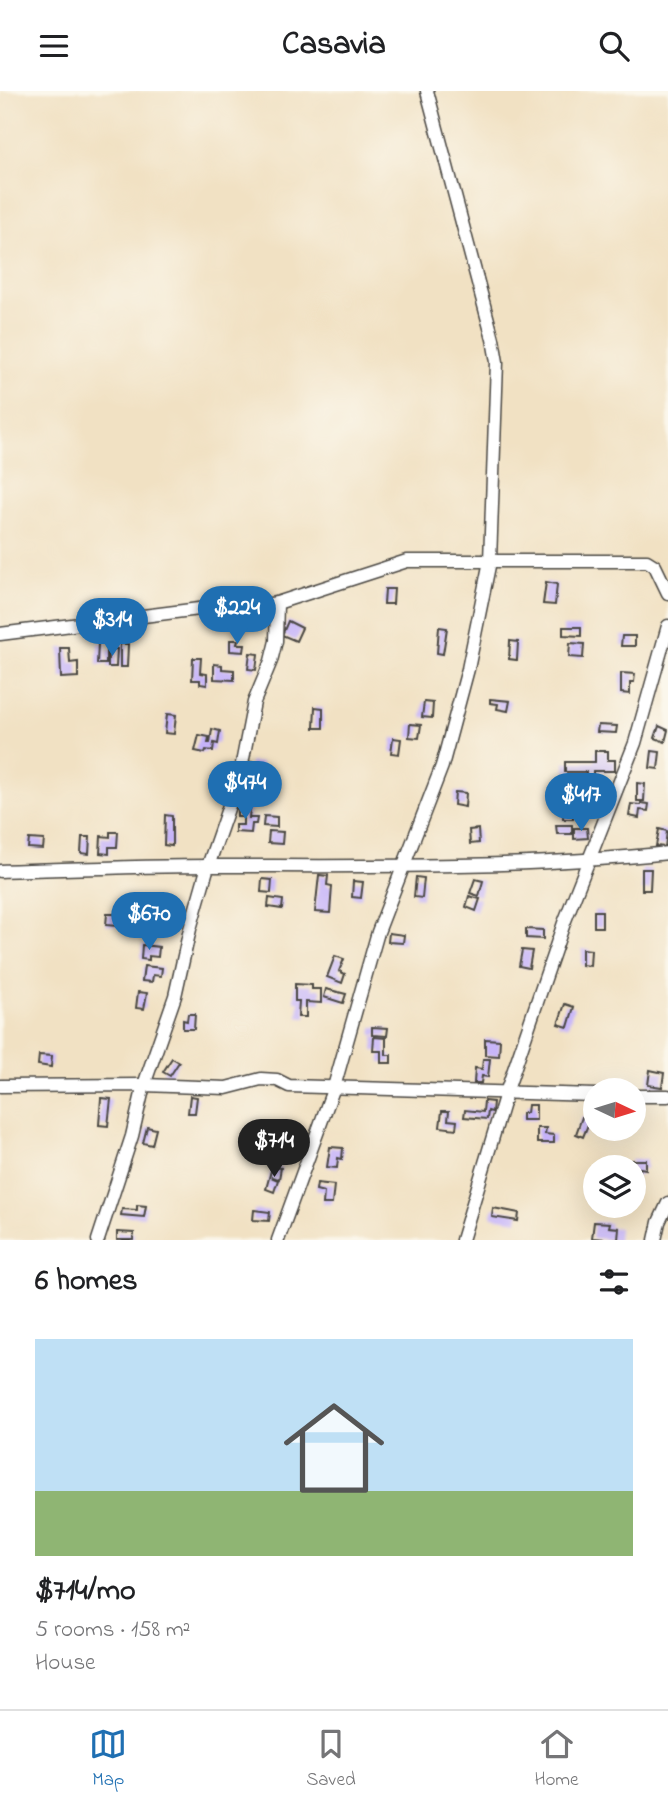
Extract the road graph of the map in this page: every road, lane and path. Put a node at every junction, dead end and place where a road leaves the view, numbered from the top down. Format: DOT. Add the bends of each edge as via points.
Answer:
graph roads {
  1 [pos="427,91"];
  2 [pos="490,561"];
  3 [pos="668,593"];
  4 [pos="277,603"];
  5 [pos="668,626"];
  6 [pos="0,634"];
  7 [pos="668,853"];
  8 [pos="588,861"];
  9 [pos="208,866"];
  10 [pos="403,866"];
  11 [pos="0,871"];
  12 [pos="144,1085"];
  13 [pos="0,1086"];
  14 [pos="334,1087"];
  15 [pos="506,1093"];
  16 [pos="583,1095"];
  17 [pos="646,1096"];
  18 [pos="668,1097"];
  19 [pos="668,1203"];
  20 [pos="98,1240"];
  21 [pos="278,1240"];
  22 [pos="462,1240"];
  23 [pos="655,1240"];
  1 -- 2 [label="street" via="497,362"];
  2 -- 3 [label="street" via="646,561 655,566"];
  2 -- 4 [label="street" via="407,561"];
  2 -- 10 [label="street" via="442,766"];
  4 -- 6 [label="street"];
  4 -- 9 [label="street" via="271,661 254,702 240,774"];
  5 -- 8 [label="street" via="635,743"];
  7 -- 8 [label="street"];
  8 -- 10 [label="street"];
  8 -- 15 [label="street"];
  9 -- 10 [label="street"];
  9 -- 11 [label="street"];
  9 -- 12 [label="street" via="175,996"];
  10 -- 14 [label="street" via="378,932"];
  12 -- 13 [label="street"];
  12 -- 14 [label="street" via="226,1088 261,1079 289,1086"];
  12 -- 20 [label="street"];
  14 -- 15 [label="street"];
  14 -- 21 [label="street"];
  15 -- 16 [label="street"];
  15 -- 22 [label="street"];
  17 -- 18 [label="street"];
  19 -- 23 [label="street"];
}
